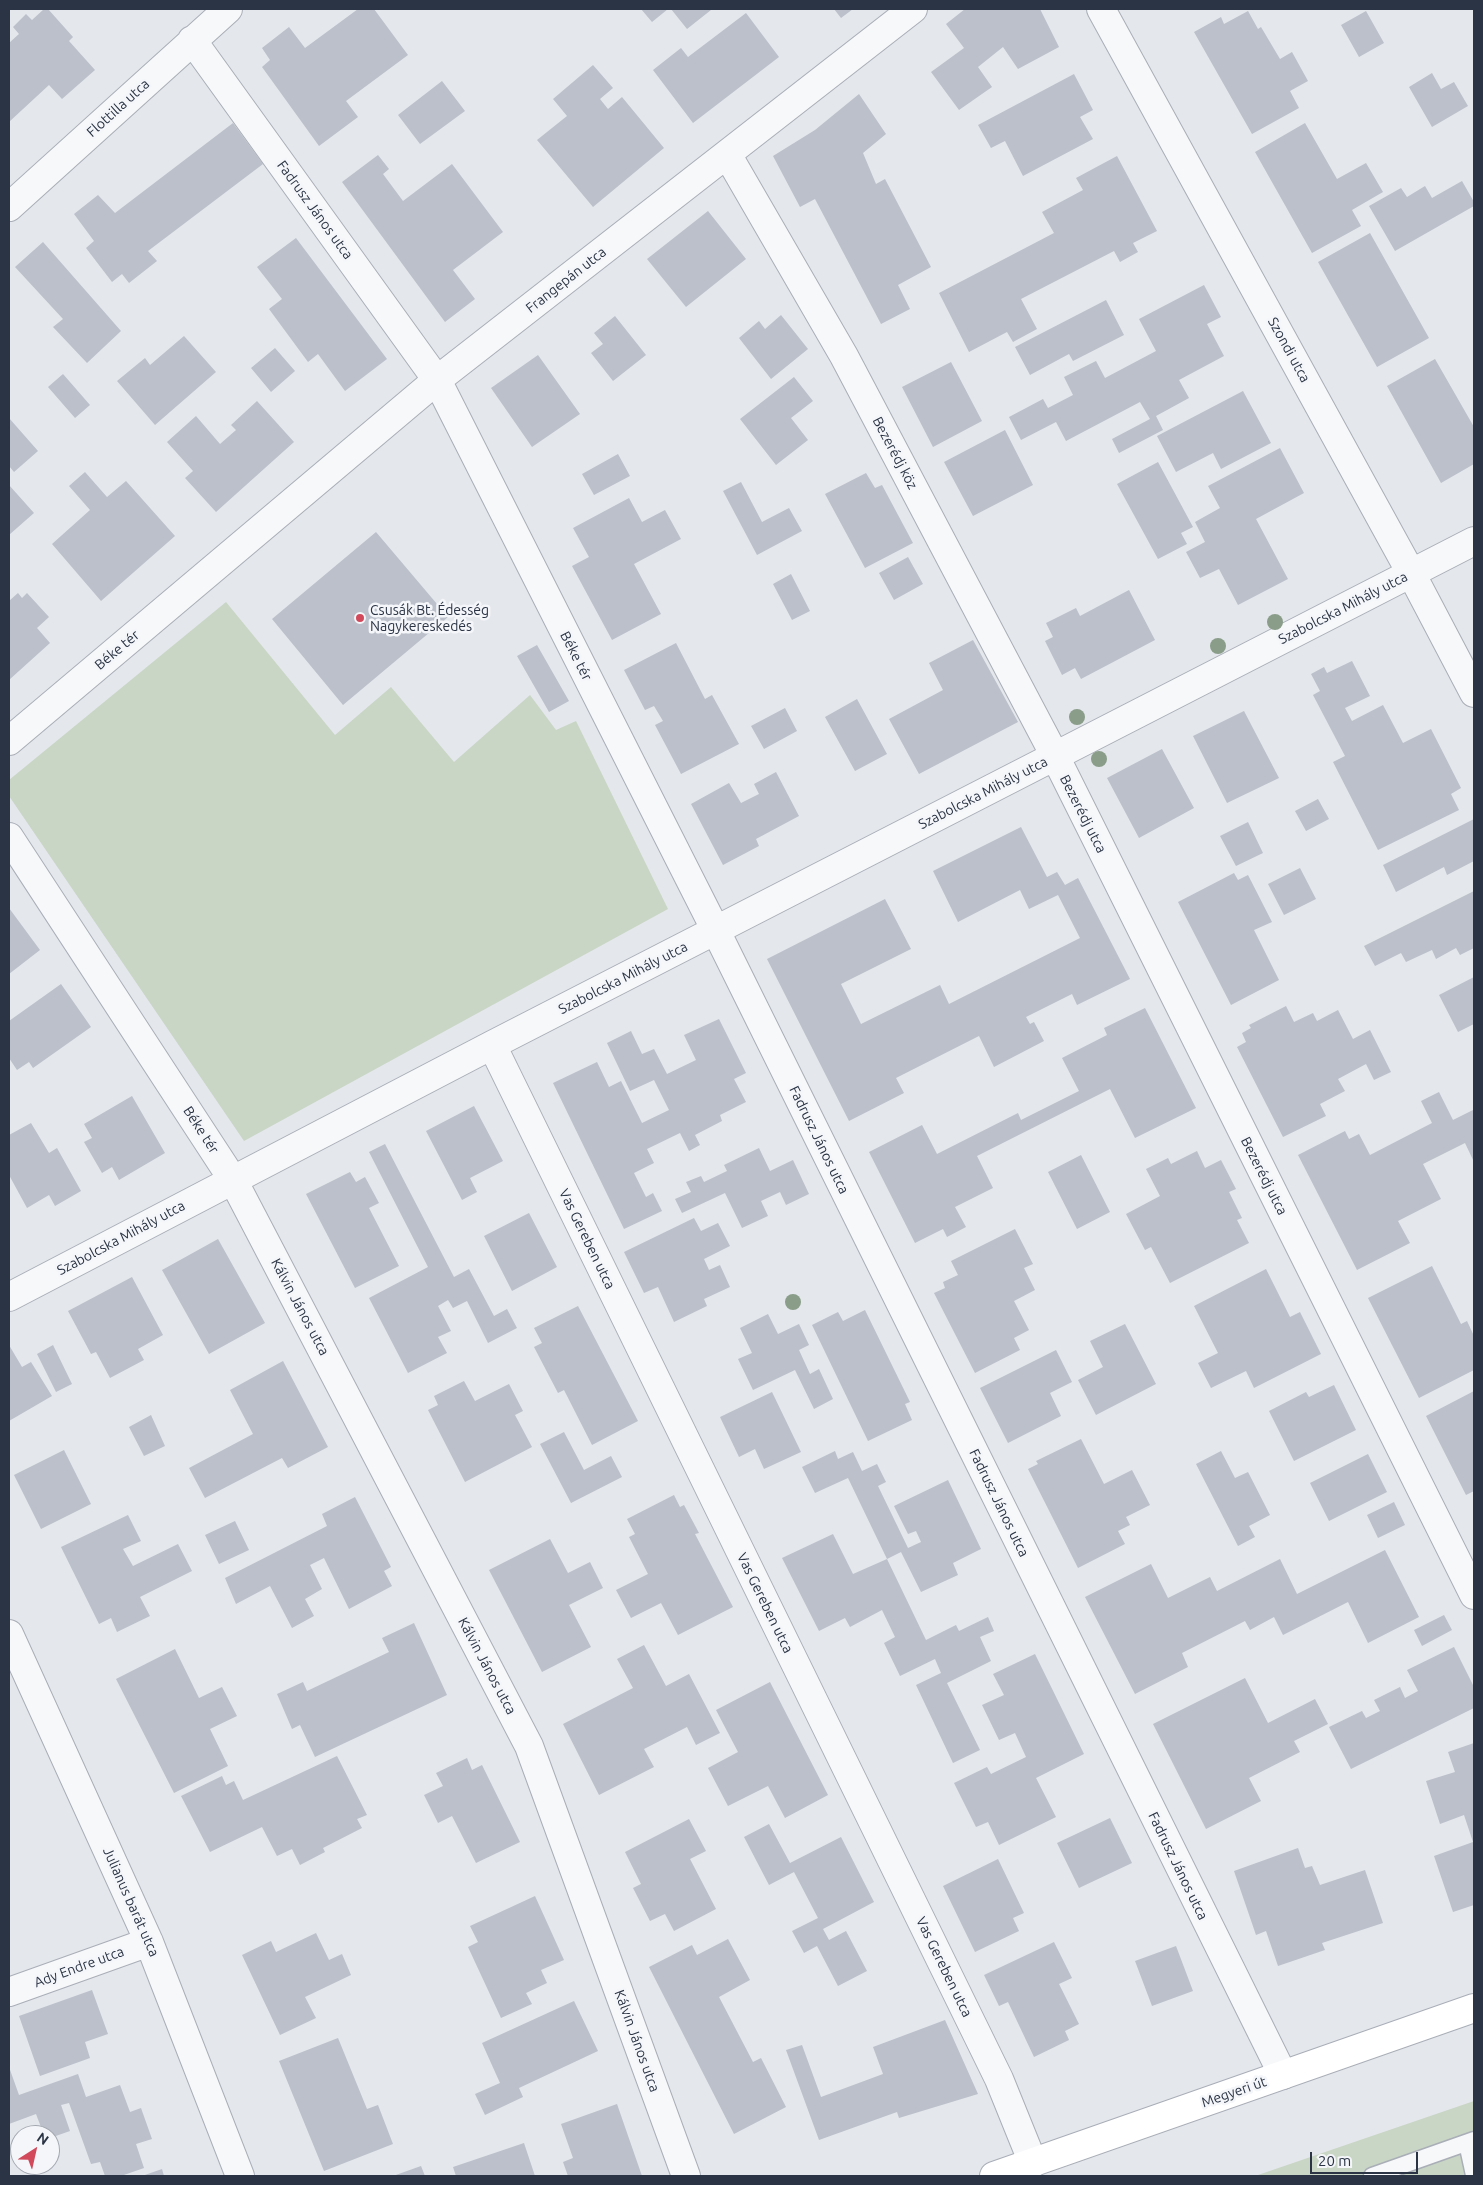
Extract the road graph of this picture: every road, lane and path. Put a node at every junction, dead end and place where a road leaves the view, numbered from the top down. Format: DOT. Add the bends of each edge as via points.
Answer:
graph roads {
  1 [pos="228,9"];
  2 [pos="914,9"];
  3 [pos="1101,9"];
  4 [pos="192,40"];
  5 [pos="727,154"];
  6 [pos="9,207"];
  7 [pos="437,380"];
  8 [pos="1474,541"];
  9 [pos="224,559"];
  10 [pos="1411,573"];
  11 [pos="1474,693"];
  12 [pos="9,741"];
  13 [pos="1055,756"];
  14 [pos="9,838"];
  15 [pos="716,931"];
  16 [pos="492,1046"];
  17 [pos="233,1180"];
  18 [pos="9,1297"];
  19 [pos="1474,1595"];
  20 [pos="9,1634"];
  21 [pos="149,1942"];
  22 [pos="9,1992"];
  23 [pos="1474,2008"];
  24 [pos="1283,2075"];
  25 [pos="1471,2142"];
  26 [pos="1033,2163"];
  27 [pos="1474,2175"];
  28 [pos="240,2176"];
  29 [pos="686,2176"];
  30 [pos="994,2176"];
  31 [pos="1372,2176"];
  1 -- 4 [label="street, Flottilla utca"];
  2 -- 5 [label="street, Frangepán utca"];
  3 -- 10 [label="street, Szondi utca"];
  4 -- 6 [label="street, Flottilla utca"];
  4 -- 7 [label="street, Fadrusz János utca"];
  5 -- 7 [label="street, Frangepán utca"];
  5 -- 13 [label="street, Bezerédj köz" via="844,356"];
  7 -- 9 [label="street, Frangepán utca"];
  7 -- 15 [label="street, Béke tér"];
  8 -- 10 [label="street, Szabolcska Mihály utca"];
  9 -- 12 [label="street, Béke tér"];
  10 -- 11 [label="street, Szondi utca"];
  10 -- 13 [label="street, Szabolcska Mihály utca"];
  13 -- 15 [label="street, Szabolcska Mihály utca"];
  13 -- 19 [label="street, Bezerédj utca"];
  14 -- 17 [label="street, Béke tér"];
  15 -- 16 [label="street, Szabolcska Mihály utca"];
  15 -- 24 [label="street, Fadrusz János utca"];
  16 -- 17 [label="street"];
  16 -- 26 [label="street, Vas Gereben utca" via="999,2078"];
  17 -- 18 [label="street, Szabolcska Mihály utca"];
  17 -- 29 [label="street, Kálvin János utca" via="529,1746"];
  20 -- 21 [label="street, Julianus barát utca"];
  21 -- 22 [label="street, Ady Endre utca"];
  21 -- 28 [label="street, Julianus barát utca"];
  23 -- 24 [label="main road, Megyeri út"];
  24 -- 26 [label="main road, Megyeri út"];
  25 -- 27 [label="lane"];
  25 -- 31 [label="lane"];
  26 -- 30 [label="main road, Megyeri út"];
}
